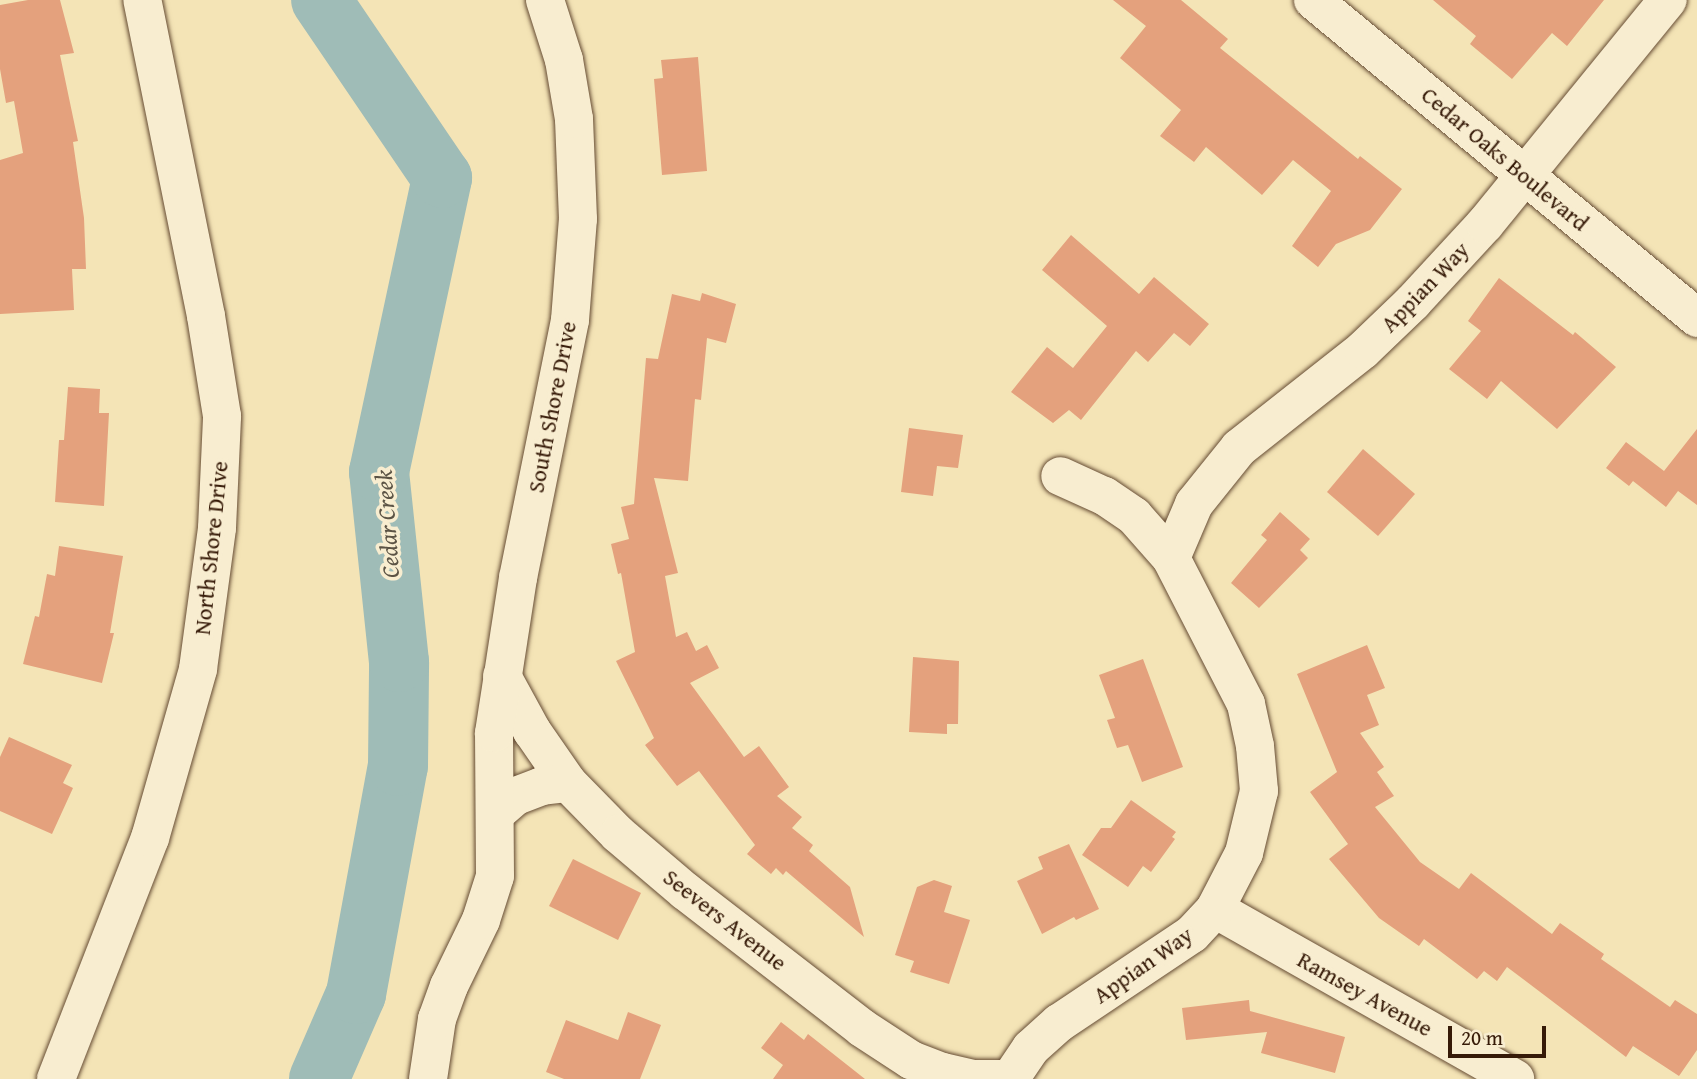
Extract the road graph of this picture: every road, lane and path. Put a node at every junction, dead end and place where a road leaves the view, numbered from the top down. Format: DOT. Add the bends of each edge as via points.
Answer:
graph roads {
  1 [pos="142,0"];
  2 [pos="545,0"];
  3 [pos="1313,0"];
  4 [pos="1668,0"];
  5 [pos="1692,0"];
  6 [pos="1697,4"];
  7 [pos="1525,176"];
  8 [pos="1697,318"];
  9 [pos="1060,476"];
  10 [pos="1171,558"];
  11 [pos="502,676"];
  12 [pos="568,783"];
  13 [pos="495,814"];
  14 [pos="1215,909"];
  15 [pos="56,1079"];
  16 [pos="428,1079"];
  17 [pos="1010,1079"];
  18 [pos="1515,1079"];
  1 -- 15 [label="street, North Shore Drive" via="222,416 217,528 198,669 150,838"];
  2 -- 11 [label="street, South Shore Drive" via="564,60 575,119 578,219 570,320"];
  3 -- 7 [label="street, Cedar Oaks Boulevard"];
  4 -- 7 [label="street, Appian Way"];
  5 -- 6 [label="street"];
  7 -- 8 [label="street, Cedar Oaks Boulevard"];
  7 -- 10 [label="street, Appian Way" via="1413,302 1363,350 1239,448 1194,504"];
  9 -- 10 [label="street, Appian Way" via="1134,516"];
  10 -- 14 [label="street, Appian Way" via="1231,670 1246,704 1255,746 1259,791 1244,853"];
  11 -- 12 [label="street, Seevers Avenue"];
  11 -- 13 [label="street, South Shore Drive" via="494,733"];
  12 -- 13 [label="street" via="516,796"];
  12 -- 17 [label="street, Seevers Avenue" via="618,834 685,891 872,1034 911,1060 943,1072 973,1079"];
  13 -- 16 [label="street, South Shore Drive" via="495,876 481,920 437,1019"];
  14 -- 17 [label="street, Appian Way" via="1192,934 1059,1023 1031,1048"];
  14 -- 18 [label="street, Ramsey Avenue"];
}
